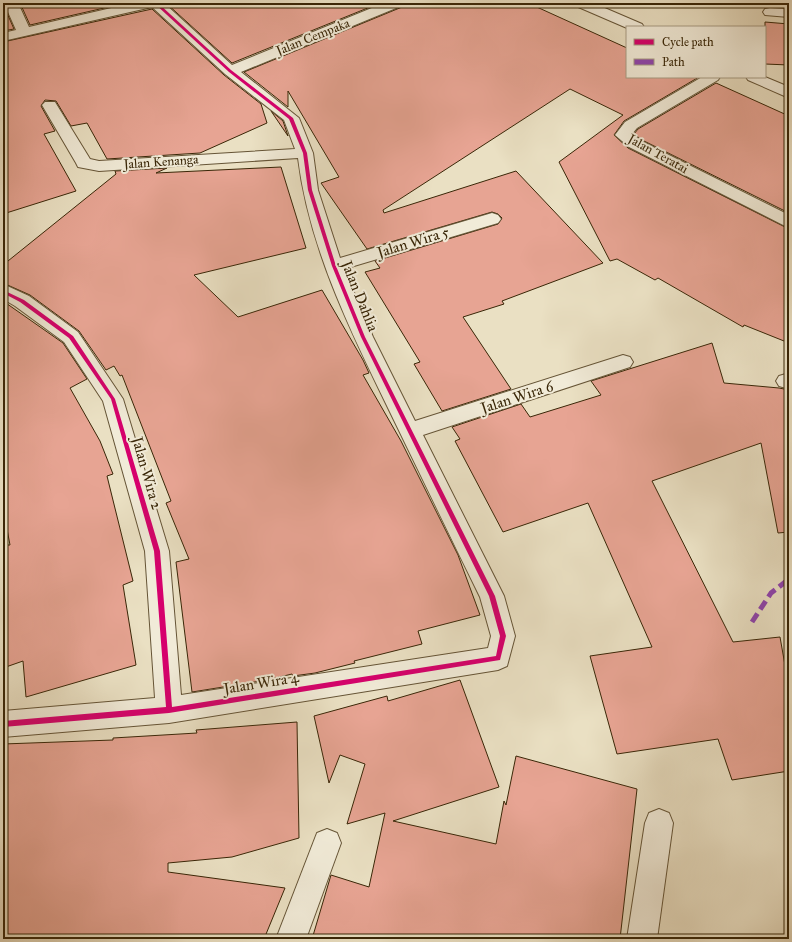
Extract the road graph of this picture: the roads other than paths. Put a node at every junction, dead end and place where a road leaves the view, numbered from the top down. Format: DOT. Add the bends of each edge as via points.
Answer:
graph roads {
  1 [pos="11,3"];
  2 [pos="151,3"];
  3 [pos="156,3"];
  4 [pos="396,3"];
  5 [pos="581,3"];
  6 [pos="600,7"];
  7 [pos="770,12"];
  8 [pos="789,13"];
  9 [pos="635,26"];
  10 [pos="24,31"];
  11 [pos="3,37"];
  12 [pos="230,71"];
  13 [pos="711,78"];
  14 [pos="755,78"];
  15 [pos="789,94"];
  16 [pos="50,105"];
  17 [pos="305,153"];
  18 [pos="492,219"];
  19 [pos="789,222"];
  20 [pos="334,266"];
  21 [pos="3,291"];
  22 [pos="623,362"];
  23 [pos="410,431"];
  24 [pos="503,636"];
  25 [pos="170,710"];
  26 [pos="3,724"];
  27 [pos="659,823"];
  28 [pos="327,842"];
  29 [pos="291,939"];
  30 [pos="642,939"];
  1 -- 10 [label="street"];
  2 -- 10 [label="street"];
  3 -- 12 [label="street, Jalan Dahlia"];
  4 -- 12 [label="street, Jalan Cempaka"];
  5 -- 6 [label="street"];
  6 -- 9 [label="street"];
  7 -- 8 [label="street"];
  10 -- 11 [label="street"];
  12 -- 17 [label="street, Jalan Dahlia" via="291,118"];
  13 -- 19 [label="street, Jalan Teratai" via="631,125 623,135 635,144"];
  14 -- 15 [label="street"];
  16 -- 17 [label="street, Jalan Kenanga" via="84,163 99,166"];
  17 -- 20 [label="street, Jalan Dahlia" via="310,190"];
  18 -- 20 [label="street, Jalan Wira 5"];
  20 -- 23 [label="street, Jalan Dahlia" via="363,337"];
  21 -- 25 [label="street, Jalan Wira 2" via="22,301 71,337 113,398 157,551"];
  22 -- 23 [label="street, Jalan Wira 6"];
  23 -- 24 [label="street, Jalan Dahlia" via="492,596"];
  24 -- 25 [label="street, Jalan Wira 4" via="498,658"];
  25 -- 26 [label="street, Jalan Wira 4"];
  27 -- 30 [label="street"];
  28 -- 29 [label="street"];
}
